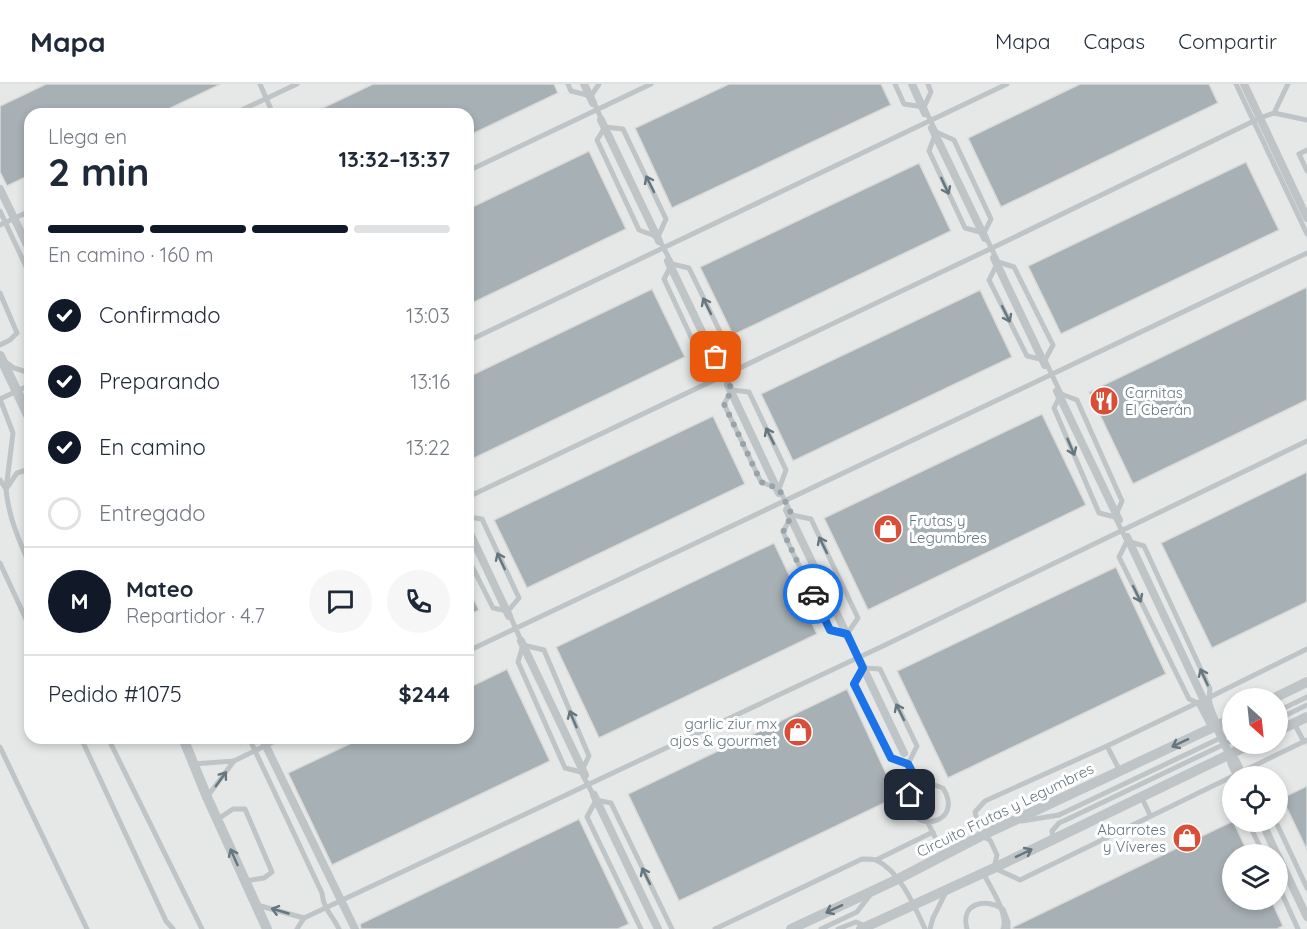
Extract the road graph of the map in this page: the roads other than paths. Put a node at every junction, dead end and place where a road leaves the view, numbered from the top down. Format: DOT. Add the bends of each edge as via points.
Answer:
graph roads {
  1 [pos="259,84"];
  2 [pos="297,84"];
  3 [pos="568,84"];
  4 [pos="584,84"];
  5 [pos="598,84"];
  6 [pos="651,84"];
  7 [pos="895,84"];
  8 [pos="912,84"];
  9 [pos="928,84"];
  10 [pos="1007,84"];
  11 [pos="1236,84"];
  12 [pos="1244,84"];
  13 [pos="1288,84"];
  14 [pos="591,96"];
  15 [pos="265,99"];
  16 [pos="924,107"];
  17 [pos="246,108"];
  18 [pos="269,108"];
  19 [pos="269,108"];
  20 [pos="596,110"];
  21 [pos="1274,113"];
  22 [pos="1260,118"];
  23 [pos="1307,120"];
  24 [pos="929,122"];
  25 [pos="605,127"];
  26 [pos="936,132"];
  27 [pos="1307,150"];
  28 [pos="474,168"];
  29 [pos="1307,171"];
  30 [pos="0,189"];
  31 [pos="0,211"];
  32 [pos="24,214"];
  33 [pos="1307,218"];
  34 [pos="14,219"];
  35 [pos="0,225"];
  36 [pos="984,233"];
  37 [pos="1307,234"];
  38 [pos="658,237"];
  39 [pos="24,239"];
  40 [pos="663,249"];
  41 [pos="990,249"];
  42 [pos="1307,253"];
  43 [pos="24,261"];
  44 [pos="998,262"];
  45 [pos="672,264"];
  46 [pos="0,293"];
  47 [pos="474,338"];
  48 [pos="0,345"];
  49 [pos="716,357"];
  50 [pos="1,358"];
  51 [pos="1044,360"];
  52 [pos="24,370"];
  53 [pos="723,375"];
  54 [pos="1050,375"];
  55 [pos="24,388"];
  56 [pos="732,390"];
  57 [pos="1061,394"];
  58 [pos="0,399"];
  59 [pos="24,403"];
  60 [pos="1307,441"];
  61 [pos="24,471"];
  62 [pos="0,480"];
  63 [pos="6,489"];
  64 [pos="779,489"];
  65 [pos="474,494"];
  66 [pos="784,503"];
  67 [pos="792,515"];
  68 [pos="1114,517"];
  69 [pos="474,518"];
  70 [pos="1124,531"];
  71 [pos="1127,541"];
  72 [pos="474,542"];
  73 [pos="24,551"];
  74 [pos="0,563"];
  75 [pos="474,570"];
  76 [pos="508,612"];
  77 [pos="24,615"];
  78 [pos="515,629"];
  79 [pos="847,634"];
  80 [pos="523,645"];
  81 [pos="474,648"];
  82 [pos="1307,649"];
  83 [pos="858,658"];
  84 [pos="863,668"];
  85 [pos="1307,682"];
  86 [pos="1288,691"];
  87 [pos="1307,697"];
  88 [pos="1203,700"];
  89 [pos="1307,705"];
  90 [pos="1288,706"];
  91 [pos="1288,714"];
  92 [pos="1307,717"];
  93 [pos="1294,723"];
  94 [pos="1288,726"];
  95 [pos="1222,729"];
  96 [pos="1219,732"];
  97 [pos="1222,738"];
  98 [pos="1222,738"];
  99 [pos="1306,741"];
  100 [pos="84,744"];
  101 [pos="111,744"];
  102 [pos="185,744"];
  103 [pos="252,744"];
  104 [pos="261,744"];
  105 [pos="265,744"];
  106 [pos="1107,746"];
  107 [pos="0,747"];
  108 [pos="1222,751"];
  109 [pos="1222,752"];
  110 [pos="904,753"];
  111 [pos="234,761"];
  112 [pos="193,764"];
  113 [pos="908,764"];
  114 [pos="1259,766"];
  115 [pos="1119,771"];
  116 [pos="581,772"];
  117 [pos="1222,784"];
  118 [pos="590,785"];
  119 [pos="207,797"];
  120 [pos="1142,797"];
  121 [pos="596,800"];
  122 [pos="1150,815"];
  123 [pos="218,819"];
  124 [pos="1010,823"];
  125 [pos="933,832"];
  126 [pos="1281,832"];
  127 [pos="981,837"];
  128 [pos="1053,840"];
  129 [pos="944,855"];
  130 [pos="876,860"];
  131 [pos="988,870"];
  132 [pos="1288,877"];
  133 [pos="898,879"];
  134 [pos="245,881"];
  135 [pos="1307,888"];
  136 [pos="947,889"];
  137 [pos="873,891"];
  138 [pos="341,901"];
  139 [pos="914,904"];
  140 [pos="256,905"];
  141 [pos="1288,907"];
  142 [pos="1307,917"];
  143 [pos="304,918"];
  144 [pos="863,928"];
  145 [pos="87,929"];
  146 [pos="173,929"];
  147 [pos="202,929"];
  148 [pos="267,929"];
  149 [pos="297,929"];
  150 [pos="339,929"];
  151 [pos="355,929"];
  152 [pos="641,929"];
  153 [pos="658,929"];
  154 [pos="672,929"];
  155 [pos="715,929"];
  156 [pos="791,929"];
  157 [pos="820,929"];
  158 [pos="838,929"];
  159 [pos="925,929"];
  160 [pos="930,929"];
  161 [pos="967,929"];
  162 [pos="1003,929"];
  163 [pos="1008,929"];
  164 [pos="1298,929"];
  1 -- 15 [label="street"];
  1 -- 18 [label="lane, bridge"];
  2 -- 15 [label="lane"];
  3 -- 14 [label="lane, bridge" via="571,91"];
  4 -- 20 [label="street"];
  5 -- 14 [label="lane"];
  6 -- 20 [label="lane"];
  7 -- 16 [label="lane, bridge" via="904,104"];
  8 -- 24 [label="street"];
  9 -- 16 [label="lane" via="931,92"];
  10 -- 24 [label="lane"];
  11 -- 37 [label="lane, bridge"];
  12 -- 22 [label="street"];
  13 -- 21 [label="lane"];
  14 -- 25 [label="lane, bridge"];
  15 -- 17 [label="lane"];
  15 -- 19 [label="street"];
  16 -- 26 [label="lane, bridge"];
  20 -- 28 [label="lane"];
  20 -- 40 [label="street"];
  21 -- 22 [label="lane"];
  21 -- 23 [label="lane"];
  22 -- 33 [label="street"];
  22 -- 41 [label="lane"];
  24 -- 40 [label="lane"];
  24 -- 41 [label="street"];
  25 -- 38 [label="lane, bridge" via="597,140 639,230"];
  38 -- 25 [label="lane, one-way" via="666,219 623,129"];
  26 -- 36 [label="lane" via="954,140 991,219"];
  26 -- 36 [label="lane, one-way, bridge" via="929,150 965,228"];
  27 -- 29 [label="lane" via="1299,154"];
  30 -- 34 [label="street"];
  31 -- 43 [label="lane, bridge"];
  32 -- 34 [label="lane"];
  34 -- 35 [label="lane"];
  34 -- 39 [label="street"];
  36 -- 44 [label="lane, bridge"];
  38 -- 45 [label="lane, bridge"];
  40 -- 47 [label="lane"];
  40 -- 53 [label="street"];
  41 -- 53 [label="lane"];
  41 -- 54 [label="street"];
  42 -- 54 [label="lane"];
  44 -- 51 [label="lane" via="1014,267 1053,345"];
  44 -- 51 [label="lane, one-way, bridge" via="988,280 1027,356"];
  45 -- 49 [label="lane, bridge" via="664,279 699,354"];
  49 -- 45 [label="lane, one-way" via="726,344 689,268"];
  46 -- 48 [label="lane" via="17,333"];
  49 -- 56 [label="lane, bridge"];
  50 -- 52 [label="lane"];
  50 -- 59 [label="street"];
  51 -- 57 [label="lane, bridge"];
  53 -- 65 [label="lane"];
  53 -- 66 [label="street"];
  54 -- 66 [label="lane"];
  54 -- 70 [label="street"];
  55 -- 58 [label="lane, bridge"];
  56 -- 64 [label="lane, bridge" via="724,404 761,482"];
  64 -- 56 [label="lane, one-way" via="786,470 749,393"];
  57 -- 68 [label="lane, one-way, bridge" via="1054,408 1099,513"];
  57 -- 68 [label="lane, bridge" via="1077,400 1122,501"];
  58 -- 63 [label="lane" via="13,433"];
  60 -- 70 [label="lane"];
  61 -- 63 [label="lane" via="17,473"];
  62 -- 63 [label="lane"];
  63 -- 73 [label="lane"];
  64 -- 67 [label="lane, bridge"];
  66 -- 78 [label="lane"];
  66 -- 83 [label="street"];
  67 -- 79 [label="lane, bridge" via="783,532 830,630"];
  79 -- 67 [label="lane, one-way" via="858,618 811,519"];
  68 -- 71 [label="lane, bridge"];
  76 -- 69 [label="lane, one-way" via="519,598 482,519"];
  70 -- 83 [label="lane"];
  70 -- 88 [label="street"];
  96 -- 71 [label="lane, one-way, bridge" via="1208,699 1210,689 1144,546"];
  71 -- 96 [label="lane, one-way, bridge" via="1119,557 1190,699 1198,703 1209,724"];
  72 -- 78 [label="street"];
  74 -- 77 [label="lane"];
  75 -- 76 [label="lane, bridge" via="492,608"];
  76 -- 80 [label="lane, bridge"];
  78 -- 81 [label="lane"];
  78 -- 118 [label="street"];
  79 -- 84 [label="lane, bridge"];
  80 -- 116 [label="lane, bridge" via="518,662 565,768"];
  116 -- 80 [label="lane, one-way, bridge" via="589,756 544,650"];
  82 -- 88 [label="lane"];
  83 -- 110 [label="street"];
  83 -- 118 [label="lane"];
  84 -- 113 [label="lane, bridge" via="854,684 891,758"];
  113 -- 84 [label="lane, one-way" via="917,746 879,669"];
  85 -- 86 [label="street"];
  87 -- 90 [label="lane"];
  88 -- 96 [label="street"];
  88 -- 106 [label="lane"];
  89 -- 91 [label="lane"];
  92 -- 93 [label="street"];
  93 -- 94 [label="street"];
  93 -- 99 [label="lane"];
  95 -- 96 [label="street, Circuito Frutas y Legumbres"];
  96 -- 97 [label="street"];
  96 -- 98 [label="lane, bridge"];
  96 -- 115 [label="street, Circuito Frutas y Legumbres, one-way"];
  96 -- 124 [label="lane, bridge" via="1059,815"];
  99 -- 114 [label="lane"];
  100 -- 146 [label="lane"];
  101 -- 147 [label="lane"];
  102 -- 112 [label="street"];
  103 -- 150 [label="lane, bridge" via="322,892 328,915"];
  104 -- 111 [label="lane"];
  105 -- 138 [label="street"];
  106 -- 115 [label="lane"];
  106 -- 127 [label="lane" via="985,801 975,812"];
  107 -- 145 [label="lane"];
  108 -- 128 [label="lane, bridge" via="1059,823"];
  109 -- 120 [label="street"];
  111 -- 112 [label="lane"];
  119 -- 111 [label="lane, one-way"];
  112 -- 119 [label="street"];
  113 -- 125 [label="lane, bridge" via="915,777 911,813 924,822 933,822 940,819 946,814 948,796 943,788 926,782 917,789 916,799"];
  115 -- 124 [label="street, Circuito Frutas y Legumbres"];
  116 -- 121 [label="lane, bridge"];
  117 -- 122 [label="lane"];
  118 -- 138 [label="lane"];
  118 -- 153 [label="street"];
  119 -- 123 [label="street"];
  120 -- 122 [label="lane"];
  120 -- 128 [label="street"];
  121 -- 152 [label="lane" via="587,817"];
  154 -- 121 [label="lane, one-way, bridge" via="611,802"];
  122 -- 131 [label="lane" via="1020,880"];
  134 -- 123 [label="street, one-way"];
  123 -- 134 [label="lane" via="233,809 245,809 272,872 264,878"];
  124 -- 127 [label="street, Circuito Frutas y Legumbres"];
  125 -- 129 [label="lane"];
  125 -- 130 [label="lane"];
  126 -- 135 [label="lane"];
  127 -- 129 [label="street, Circuito Frutas y Legumbres"];
  127 -- 131 [label="lane" via="990,840 997,855"];
  131 -- 128 [label="street, one-way"];
  129 -- 133 [label="street, Circuito Frutas y Legumbres"];
  130 -- 133 [label="lane"];
  130 -- 155 [label="lane" via="862,859"];
  131 -- 136 [label="street"];
  131 -- 162 [label="lane" via="1003,914"];
  132 -- 142 [label="street"];
  133 -- 137 [label="street, Circuito Frutas y Legumbres"];
  133 -- 139 [label="lane"];
  134 -- 140 [label="street"];
  136 -- 139 [label="street"];
  136 -- 160 [label="lane"];
  137 -- 156 [label="street, Circuito Frutas y Legumbres, one-way"];
  137 -- 157 [label="lane" via="857,912"];
  138 -- 143 [label="lane"];
  138 -- 151 [label="street"];
  139 -- 144 [label="street"];
  139 -- 159 [label="lane"];
  143 -- 140 [label="lane, one-way"];
  140 -- 148 [label="street"];
  141 -- 164 [label="lane"];
  143 -- 149 [label="lane"];
  144 -- 158 [label="lane" via="856,922"];
  161 -- 163 [label="lane, bridge" via="966,917 972,908 987,902 1003,909"];
}
